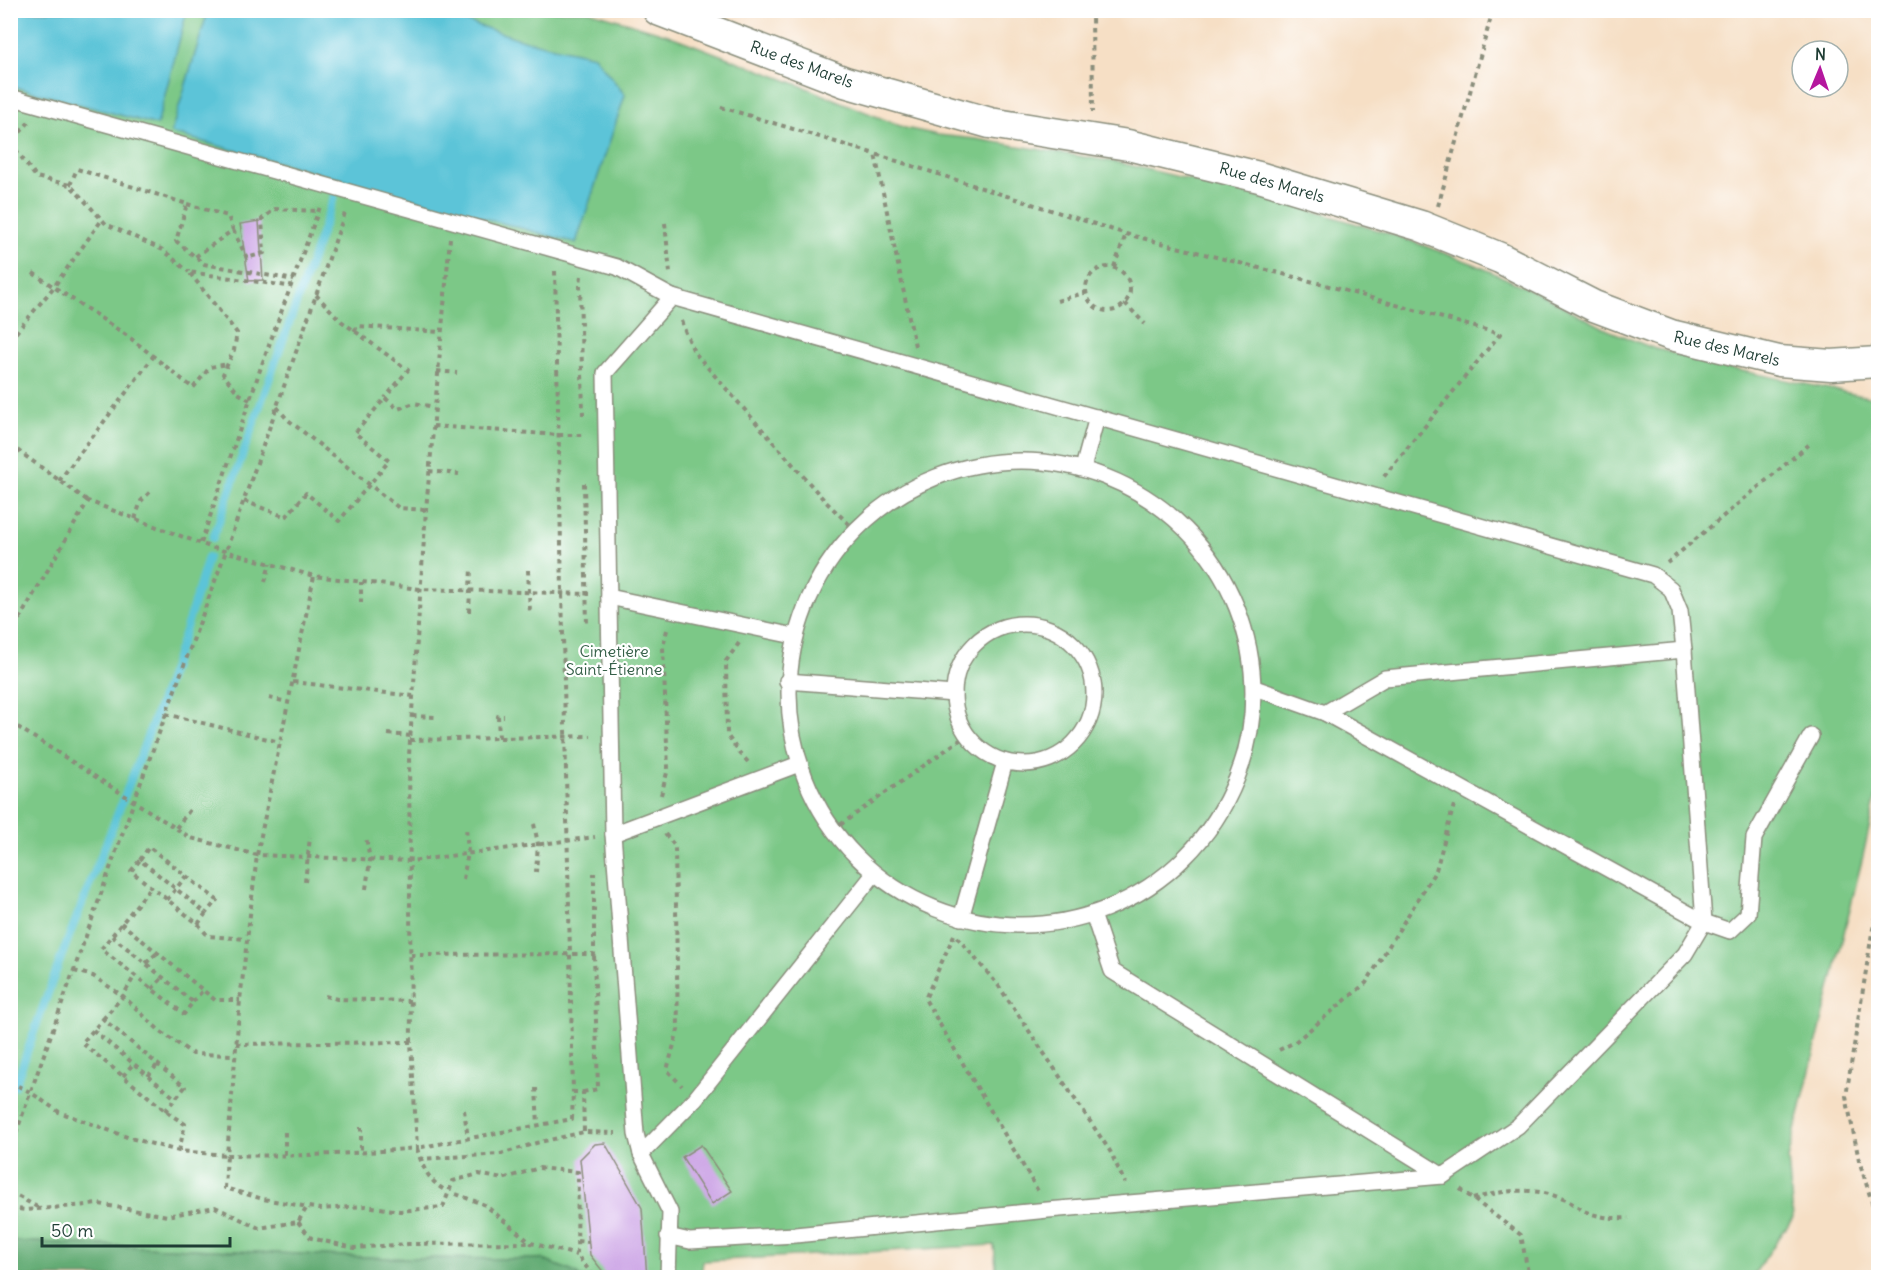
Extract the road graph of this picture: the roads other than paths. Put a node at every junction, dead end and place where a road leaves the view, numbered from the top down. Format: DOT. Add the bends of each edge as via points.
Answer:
graph roads {
  1 [pos="658,10"];
  2 [pos="10,97"];
  3 [pos="672,297"];
  4 [pos="1878,362"];
  5 [pos="1097,417"];
  6 [pos="1083,468"];
  7 [pos="609,597"];
  8 [pos="794,636"];
  9 [pos="1684,650"];
  10 [pos="787,681"];
  11 [pos="1255,688"];
  12 [pos="954,694"];
  13 [pos="1325,713"];
  14 [pos="1811,736"];
  15 [pos="1005,762"];
  16 [pos="799,764"];
  17 [pos="613,834"];
  18 [pos="874,874"];
  19 [pos="1093,914"];
  20 [pos="961,918"];
  21 [pos="1704,922"];
  22 [pos="641,1154"];
  23 [pos="1443,1176"];
  24 [pos="668,1236"];
  25 [pos="668,1278"];
  1 -- 4 [label="street, Rue des Marels" via="844,82 990,123 1128,145 1259,177 1428,228 1500,258 1594,306 1671,335 1779,361 1831,365"];
  2 -- 3 [label="lane" via="617,267"];
  3 -- 5 [label="lane"];
  3 -- 7 [label="lane" via="605,373"];
  5 -- 6 [label="lane"];
  5 -- 9 [label="lane" via="1653,575 1671,589 1680,611"];
  6 -- 8 [label="lane" via="1009,460 937,475 872,513 823,568"];
  6 -- 11 [label="lane" via="1151,499 1205,549 1241,614"];
  7 -- 8 [label="lane"];
  7 -- 17 [label="lane"];
  8 -- 10 [label="lane"];
  9 -- 13 [label="lane" via="1384,678"];
  9 -- 21 [label="lane"];
  10 -- 12 [label="lane"];
  10 -- 16 [label="lane" via="789,716"];
  11 -- 13 [label="lane"];
  11 -- 19 [label="lane" via="1245,761 1211,828 1159,880"];
  12 -- 15 [label="lane" via="955,709 967,735 984,751"];
  12 -- 15 [label="lane" via="956,674 964,657 993,631 1011,625 1050,628 1081,652 1095,688 1088,726 1076,742 1044,762"];
  13 -- 21 [label="lane"];
  14 -- 21 [label="lane" via="1754,838 1748,914 1730,931"];
  15 -- 20 [label="lane"];
  16 -- 17 [label="lane"];
  16 -- 18 [label="lane" via="833,830"];
  17 -- 22 [label="lane" via="636,1134"];
  18 -- 20 [label="lane" via="915,900"];
  18 -- 22 [label="lane" via="695,1099"];
  19 -- 20 [label="lane" via="1028,926"];
  19 -- 23 [label="lane" via="1112,971"];
  21 -- 23 [label="lane" via="1685,954 1518,1126"];
  22 -- 24 [label="lane" via="670,1212"];
  23 -- 24 [label="lane" via="795,1235 690,1241"];
  24 -- 25 [label="lane"];
}
